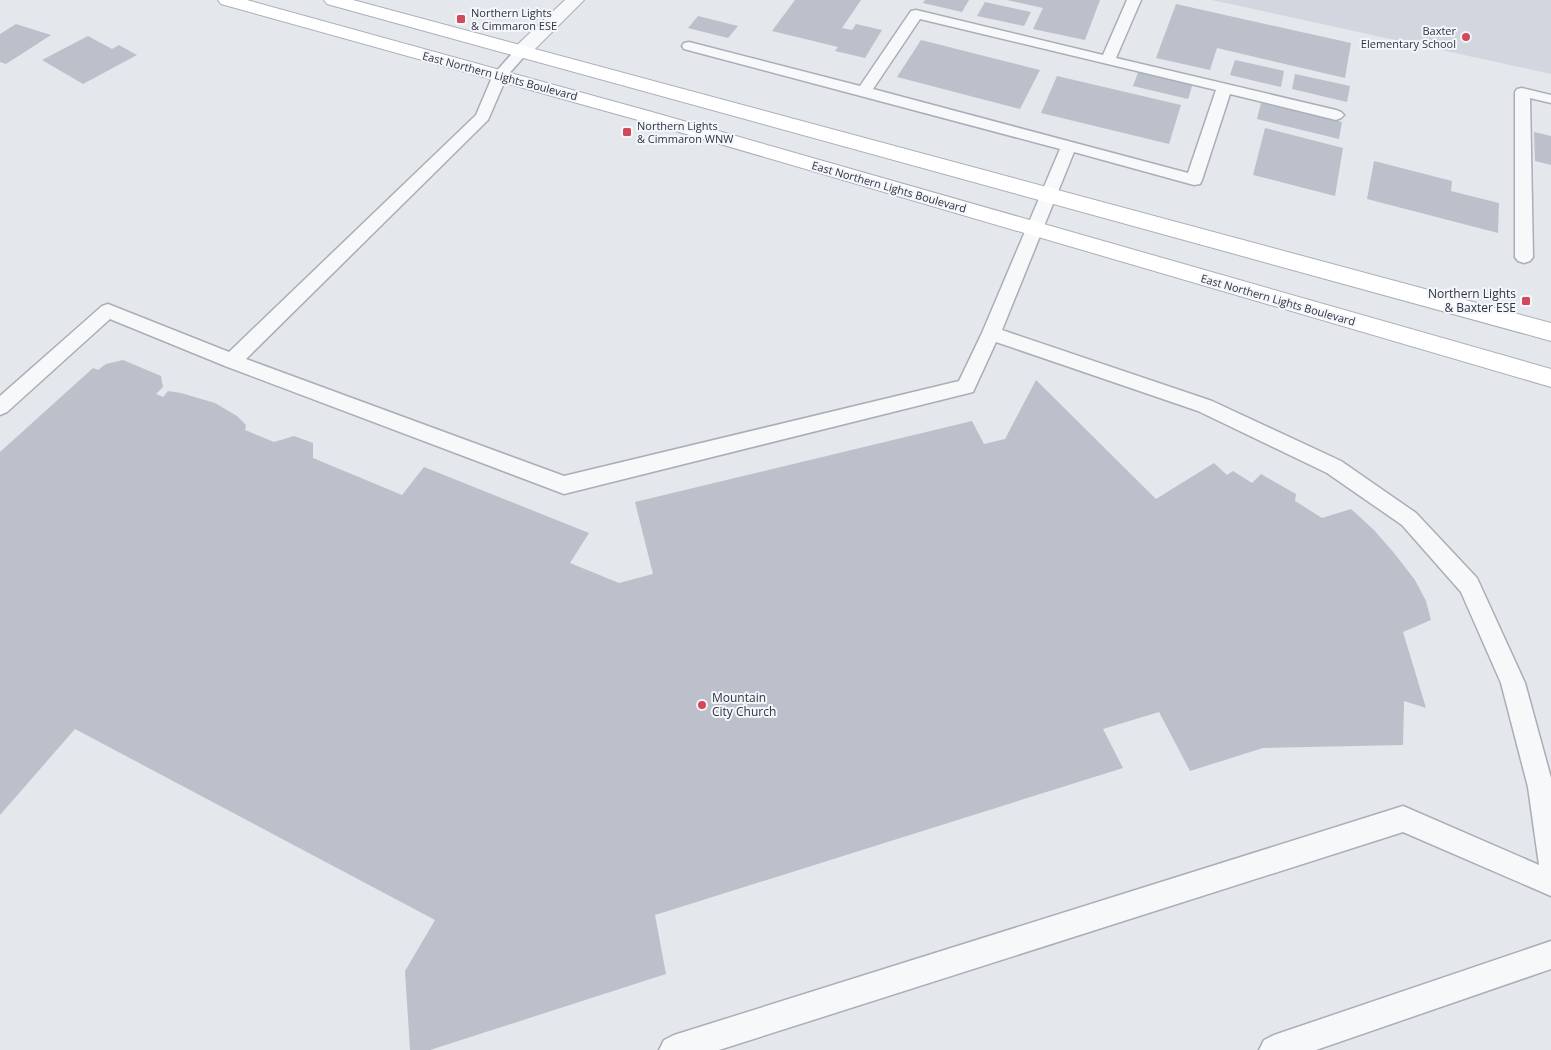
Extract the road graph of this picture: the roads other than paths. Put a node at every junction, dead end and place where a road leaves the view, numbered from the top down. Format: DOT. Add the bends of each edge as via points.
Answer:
graph roads {
  1 [pos="227,0"];
  2 [pos="333,0"];
  3 [pos="575,0"];
  4 [pos="1134,0"];
  5 [pos="688,46"];
  6 [pos="522,52"];
  7 [pos="1108,60"];
  8 [pos="500,75"];
  9 [pos="1224,88"];
  10 [pos="864,91"];
  11 [pos="1551,99"];
  12 [pos="1336,115"];
  13 [pos="1069,146"];
  14 [pos="1050,195"];
  15 [pos="1035,229"];
  16 [pos="1524,257"];
  17 [pos="1551,332"];
  18 [pos="992,333"];
  19 [pos="232,361"];
  20 [pos="1551,378"];
  21 [pos="0,407"];
  22 [pos="1551,861"];
  23 [pos="1551,883"];
  24 [pos="1551,955"];
  25 [pos="674,1050"];
  26 [pos="1274,1050"];
  1 -- 8 [label="main road, East Northern Lights Boulevard"];
  2 -- 6 [label="main road"];
  3 -- 6 [label="street"];
  4 -- 7 [label="lane"];
  5 -- 10 [label="lane"];
  6 -- 8 [label="lane"];
  6 -- 14 [label="main road"];
  7 -- 9 [label="lane"];
  7 -- 10 [label="lane" via="916,14"];
  8 -- 15 [label="main road, East Northern Lights Boulevard"];
  8 -- 19 [label="lane" via="483,117"];
  9 -- 12 [label="lane"];
  9 -- 13 [label="lane" via="1194,180"];
  10 -- 13 [label="lane"];
  11 -- 16 [label="lane" via="1522,92"];
  13 -- 14 [label="lane"];
  14 -- 15 [label="lane"];
  14 -- 17 [label="main road"];
  15 -- 18 [label="lane"];
  15 -- 20 [label="main road, East Northern Lights Boulevard"];
  18 -- 19 [label="lane" via="966,387 564,485"];
  18 -- 22 [label="lane" via="1205,406 1334,467 1409,519 1469,585 1513,683 1541,787"];
  19 -- 21 [label="lane" via="108,311"];
  23 -- 25 [label="lane" via="1402,819"];
  24 -- 26 [label="lane"];
}
